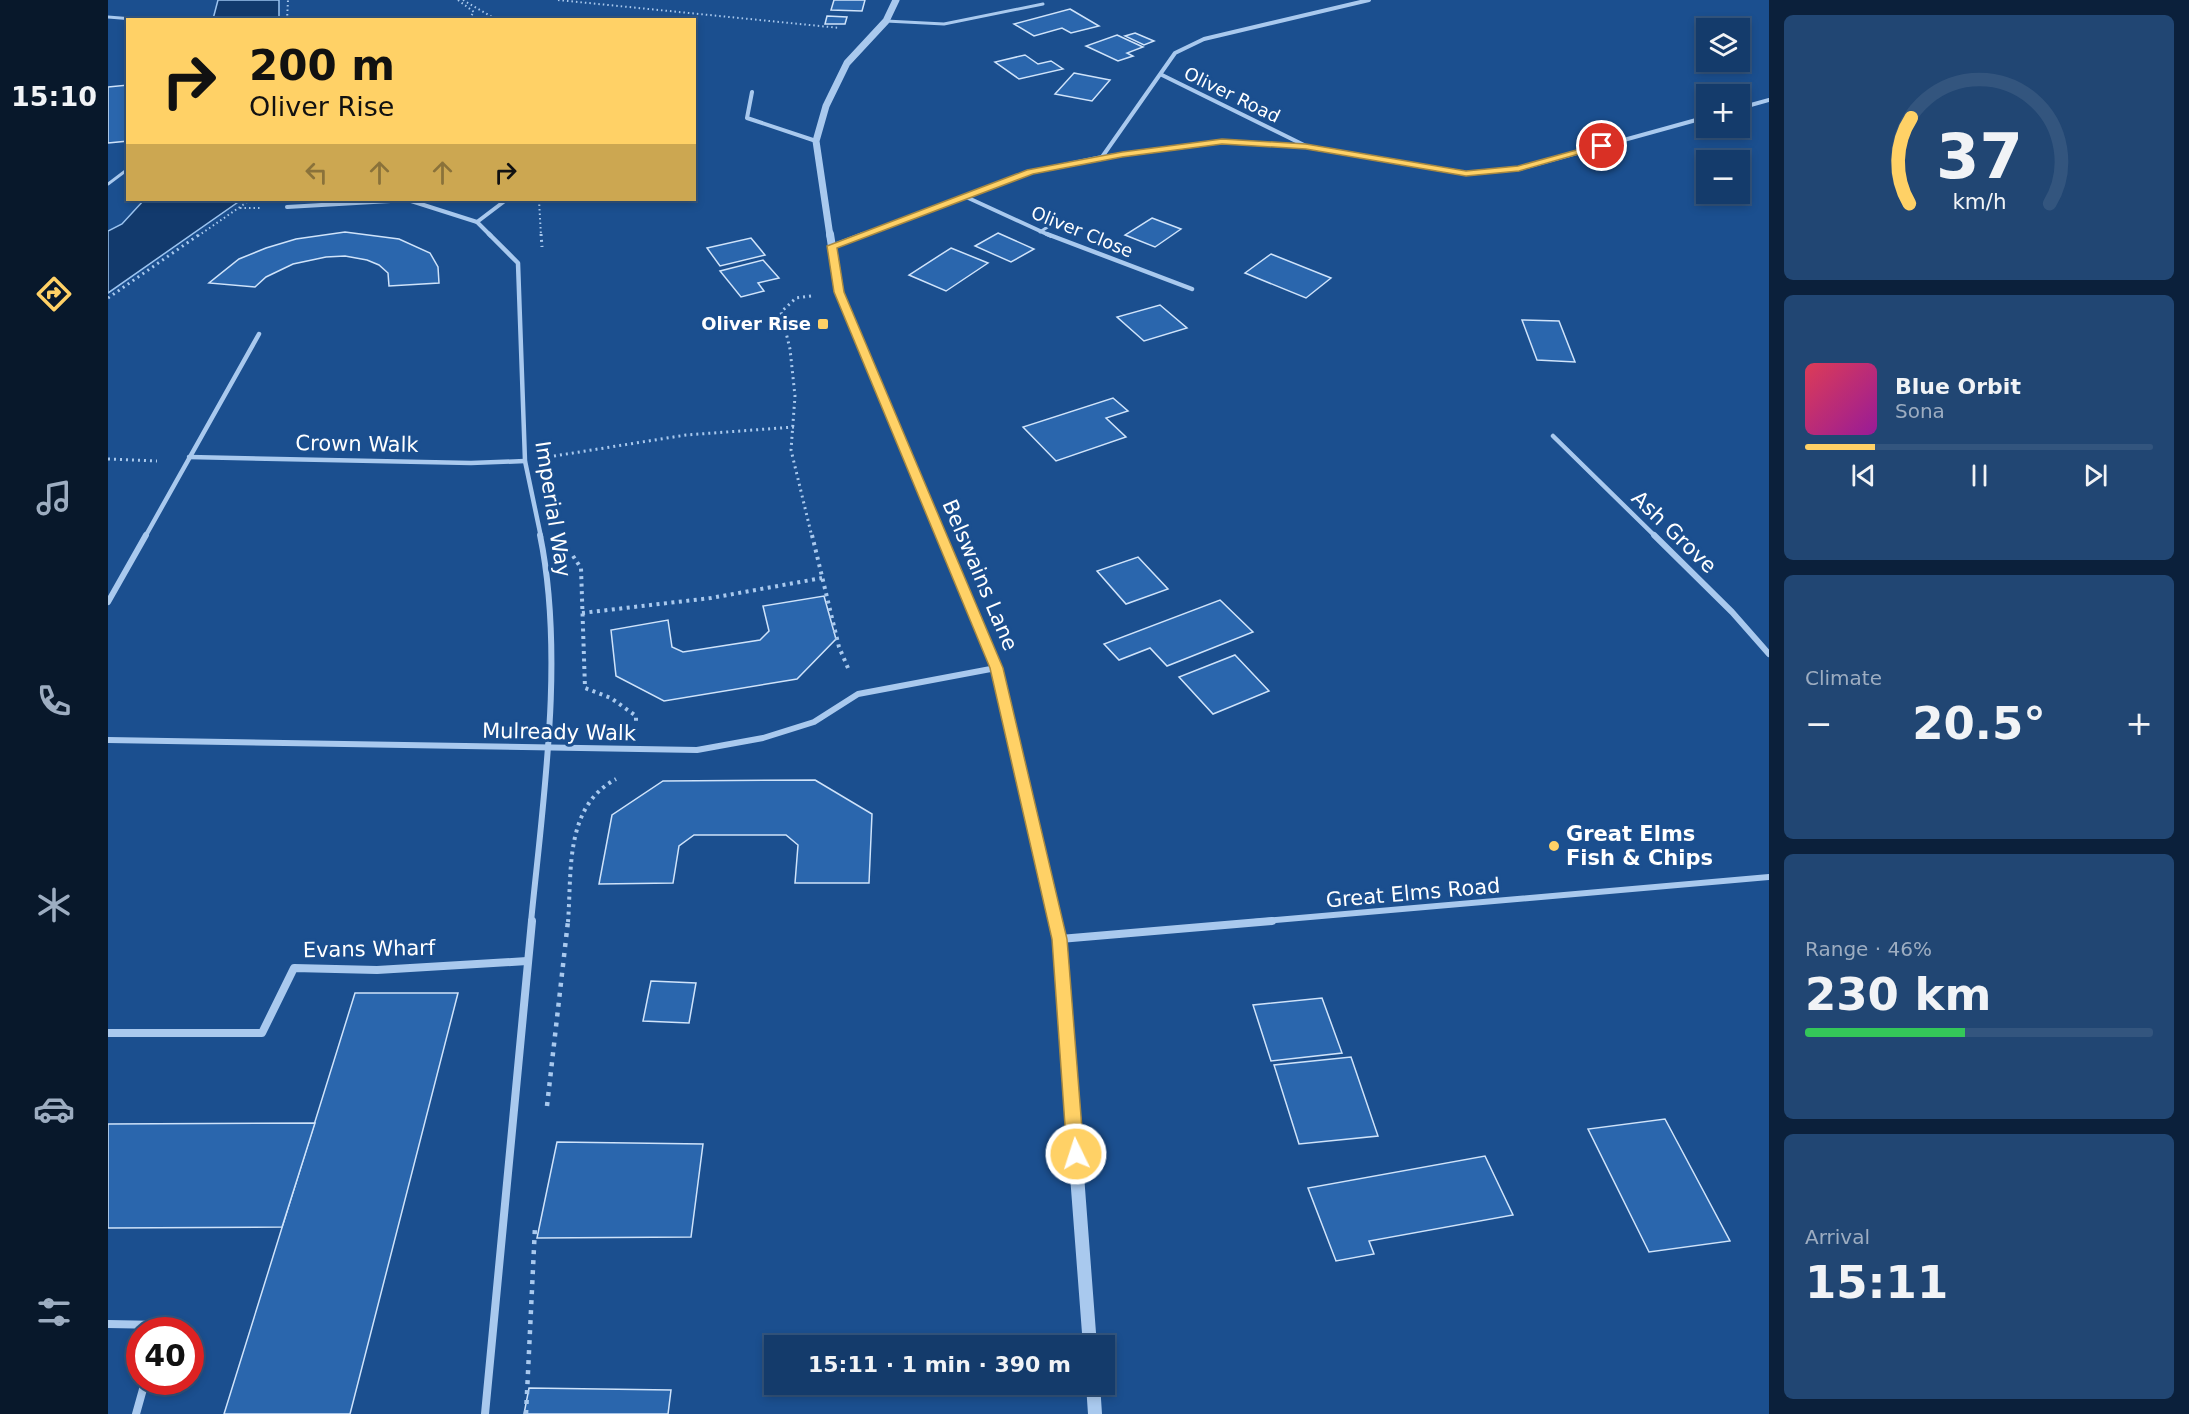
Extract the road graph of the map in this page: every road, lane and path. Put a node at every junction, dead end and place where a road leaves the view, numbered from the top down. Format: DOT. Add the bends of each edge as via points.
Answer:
graph roads {
  1 [pos="288,0"];
  2 [pos="458,0"];
  3 [pos="463,0"];
  4 [pos="558,0"];
  5 [pos="896,0"];
  6 [pos="1369,0"];
  7 [pos="1043,4"];
  8 [pos="108,17"];
  9 [pos="126,18"];
  10 [pos="287,18"];
  11 [pos="470,18"];
  12 [pos="494,18"];
  13 [pos="886,21"];
  14 [pos="876,32"];
  15 [pos="1162,75"];
  16 [pos="752,92"];
  17 [pos="1769,100"];
  18 [pos="1750,105"];
  19 [pos="1696,120"];
  20 [pos="816,141"];
  21 [pos="1306,147"];
  22 [pos="1102,157"];
  23 [pos="126,170"];
  24 [pos="108,184"];
  25 [pos="964,196"];
  26 [pos="249,201"];
  27 [pos="391,201"];
  28 [pos="411,201"];
  29 [pos="505,201"];
  30 [pos="287,207"];
  31 [pos="477,222"];
  32 [pos="1052,224"];
  33 [pos="1040,232"];
  34 [pos="832,246"];
  35 [pos="1192,289"];
  36 [pos="839,292"];
  37 [pos="108,298"];
  38 [pos="259,334"];
  39 [pos="795,427"];
  40 [pos="1553,436"];
  41 [pos="554,456"];
  42 [pos="108,459"];
  43 [pos="188,459"];
  44 [pos="525,461"];
  45 [pos="822,578"];
  46 [pos="108,602"];
  47 [pos="1769,654"];
  48 [pos="996,668"];
  49 [pos="858,694"];
  50 [pos="636,733"];
  51 [pos="108,740"];
  52 [pos="548,746"];
  53 [pos="626,775"];
  54 [pos="1769,877"];
  55 [pos="1059,939"];
  56 [pos="527,961"];
  57 [pos="108,1033"];
  58 [pos="546,1109"];
  59 [pos="535,1223"];
  60 [pos="108,1324"];
  61 [pos="126,1324"];
  62 [pos="1089,1335"];
  63 [pos="141,1395"];
  64 [pos="1094,1395"];
  65 [pos="136,1414"];
  66 [pos="485,1414"];
  67 [pos="526,1414"];
  68 [pos="1095,1414"];
  1 -- 10 [label="path"];
  2 -- 11 [label="path" via="474,12"];
  3 -- 12 [label="path"];
  4 -- 14 [label="path"];
  5 -- 13 [label="street, Belswains Lane"];
  6 -- 15 [label="street" via="1204,39 1176,53"];
  7 -- 13 [label="lane" via="944,24"];
  8 -- 9 [label="lane"];
  13 -- 14 [label="street, Belswains Lane"];
  14 -- 20 [label="street, Belswains Lane" via="847,63 826,106"];
  15 -- 21 [label="street, Oliver Road"];
  15 -- 22 [label="street, Oliver Road"];
  16 -- 20 [label="street" via="747,118"];
  17 -- 18 [label="street"];
  19 -- 21 [label="street, Oliver Road" via="1519,169 1466,173"];
  20 -- 34 [label="street, Belswains Lane"];
  21 -- 22 [label="street, Oliver Road" via="1222,141"];
  22 -- 25 [label="street" via="1030,172"];
  23 -- 24 [label="lane"];
  25 -- 33 [label="street, Oliver Close"];
  25 -- 34 [label="street"];
  26 -- 37 [label="path"];
  27 -- 30 [label="street"];
  28 -- 31 [label="street"];
  29 -- 31 [label="street"];
  31 -- 44 [label="street, Imperial Way" via="518,263"];
  32 -- 33 [label="lane"];
  33 -- 35 [label="street, Oliver Close"];
  34 -- 36 [label="street, Belswains Lane"];
  36 -- 39 [label="path" via="796,298 781,312 790,349"];
  36 -- 48 [label="street, Belswains Lane"];
  38 -- 43 [label="street"];
  39 -- 41 [label="path" via="686,435"];
  39 -- 45 [label="path" via="791,450"];
  40 -- 47 [label="street, Ash Grove" via="1732,612"];
  42 -- 43 [label="path"];
  43 -- 44 [label="street, Crown Walk"];
  43 -- 46 [label="street"];
  44 -- 52 [label="street, Imperial Way" via="548,572"];
  45 -- 49 [label="path" via="839,647"];
  45 -- 50 [label="path" via="711,598 582,613 585,688 611,698 636,716"];
  48 -- 49 [label="street, Mulready Walk"];
  48 -- 55 [label="street, Belswains Lane"];
  49 -- 52 [label="street, Mulready Walk" via="814,722 763,738 697,750"];
  51 -- 52 [label="street, Mulready Walk"];
  52 -- 56 [label="street"];
  53 -- 58 [label="path" via="589,799 579,812"];
  54 -- 55 [label="street, Great Elms Road"];
  55 -- 62 [label="street, Belswains Lane"];
  56 -- 57 [label="street, Evans Wharf" via="377,970 294,968 262,1033"];
  56 -- 66 [label="street"];
  59 -- 67 [label="path"];
  60 -- 61 [label="street"];
  63 -- 65 [label="street"];
  64 -- 68 [label="street"];
}
